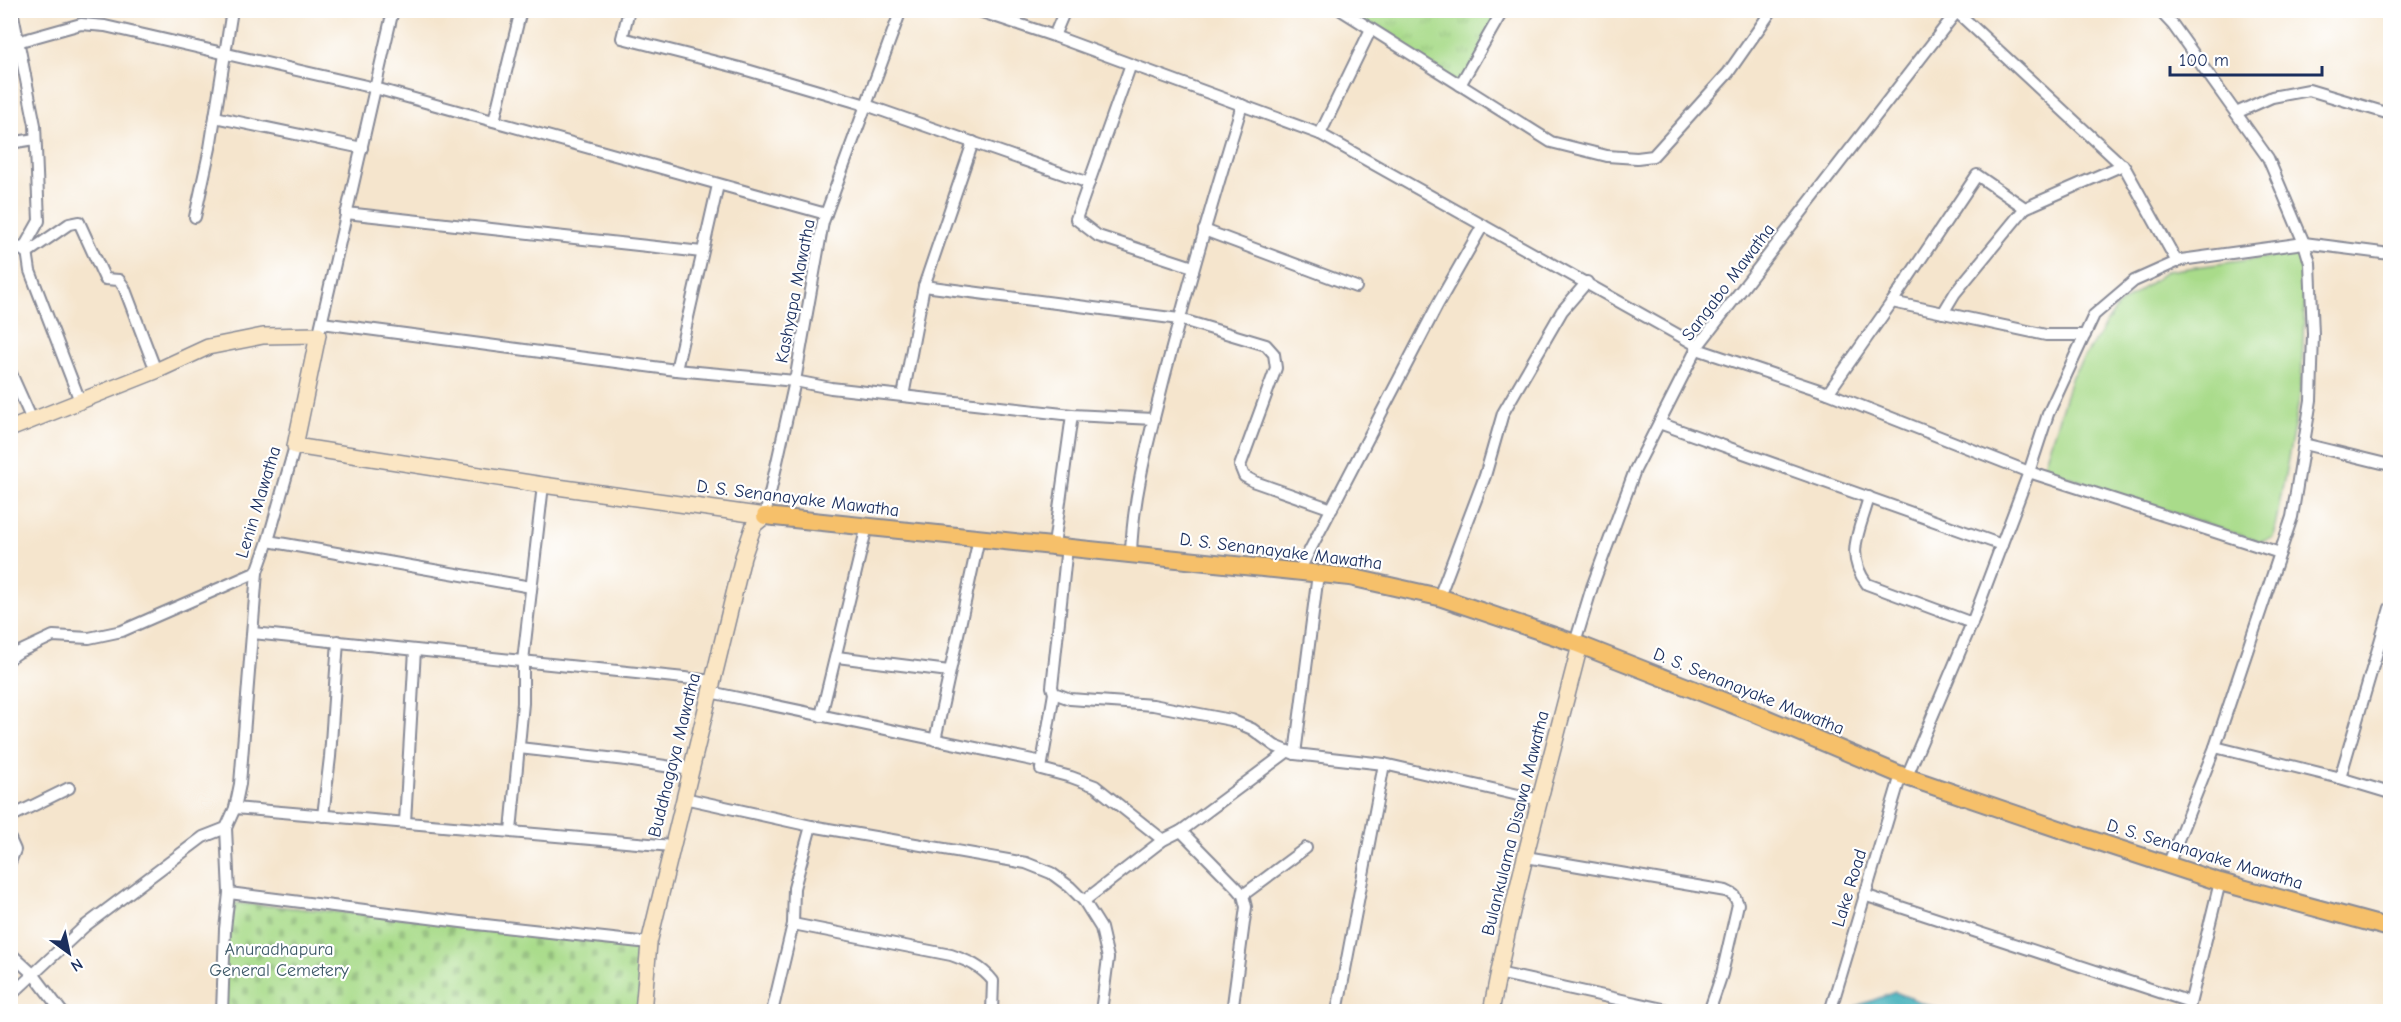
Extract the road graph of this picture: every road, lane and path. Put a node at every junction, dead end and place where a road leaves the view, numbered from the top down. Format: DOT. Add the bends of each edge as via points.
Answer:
graph roads {
  1 [pos="12,10"];
  2 [pos="232,10"];
  3 [pos="393,10"];
  4 [pos="521,10"];
  5 [pos="629,10"];
  6 [pos="901,10"];
  7 [pos="976,10"];
  8 [pos="1065,10"];
  9 [pos="1341,10"];
  10 [pos="1503,10"];
  11 [pos="1772,10"];
  12 [pos="2159,10"];
  13 [pos="1957,11"];
  14 [pos="1371,29"];
  15 [pos="1054,36"];
  16 [pos="17,42"];
  17 [pos="225,54"];
  18 [pos="1131,64"];
  19 [pos="1460,85"];
  20 [pos="375,88"];
  21 [pos="866,105"];
  22 [pos="1242,105"];
  23 [pos="2236,113"];
  24 [pos="2391,114"];
  25 [pos="215,117"];
  26 [pos="494,121"];
  27 [pos="1320,134"];
  28 [pos="35,139"];
  29 [pos="972,142"];
  30 [pos="10,143"];
  31 [pos="362,148"];
  32 [pos="2123,165"];
  33 [pos="1089,183"];
  34 [pos="718,185"];
  35 [pos="2025,208"];
  36 [pos="346,213"];
  37 [pos="826,214"];
  38 [pos="195,217"];
  39 [pos="1482,225"];
  40 [pos="1204,230"];
  41 [pos="10,243"];
  42 [pos="2304,243"];
  43 [pos="702,252"];
  44 [pos="27,253"];
  45 [pos="2391,254"];
  46 [pos="2177,262"];
  47 [pos="1193,267"];
  48 [pos="1587,282"];
  49 [pos="924,286"];
  50 [pos="1356,287"];
  51 [pos="1892,302"];
  52 [pos="1943,313"];
  53 [pos="1179,319"];
  54 [pos="320,329"];
  55 [pos="2085,334"];
  56 [pos="1697,347"];
  57 [pos="676,370"];
  58 [pos="10,371"];
  59 [pos="156,371"];
  60 [pos="795,381"];
  61 [pos="1828,393"];
  62 [pos="903,396"];
  63 [pos="80,401"];
  64 [pos="1072,415"];
  65 [pos="1154,419"];
  66 [pos="32,420"];
  67 [pos="1659,423"];
  68 [pos="10,429"];
  69 [pos="2304,444"];
  70 [pos="295,446"];
  71 [pos="2391,465"];
  72 [pos="2030,472"];
  73 [pos="543,484"];
  74 [pos="1869,497"];
  75 [pos="1332,509"];
  76 [pos="765,516"];
  77 [pos="867,526"];
  78 [pos="979,538"];
  79 [pos="268,542"];
  80 [pos="2002,544"];
  81 [pos="1060,545"];
  82 [pos="1131,553"];
  83 [pos="2280,553"];
  84 [pos="1299,571"];
  85 [pos="257,572"];
  86 [pos="1318,574"];
  87 [pos="531,587"];
  88 [pos="1439,597"];
  89 [pos="2391,608"];
  90 [pos="1972,623"];
  91 [pos="253,633"];
  92 [pos="338,642"];
  93 [pos="1578,644"];
  94 [pos="415,650"];
  95 [pos="837,657"];
  96 [pos="10,658"];
  97 [pos="523,661"];
  98 [pos="949,672"];
  99 [pos="712,687"];
  100 [pos="1054,693"];
  101 [pos="821,716"];
  102 [pos="935,740"];
  103 [pos="2215,747"];
  104 [pos="519,748"];
  105 [pos="1291,753"];
  106 [pos="1042,762"];
  107 [pos="1384,764"];
  108 [pos="691,770"];
  109 [pos="1904,775"];
  110 [pos="2340,778"];
  111 [pos="69,788"];
  112 [pos="2391,793"];
  113 [pos="684,798"];
  114 [pos="1540,800"];
  115 [pos="235,808"];
  116 [pos="323,816"];
  117 [pos="10,818"];
  118 [pos="405,822"];
  119 [pos="812,826"];
  120 [pos="226,828"];
  121 [pos="511,831"];
  122 [pos="1181,831"];
  123 [pos="10,839"];
  124 [pos="1163,840"];
  125 [pos="672,846"];
  126 [pos="1306,848"];
  127 [pos="1526,857"];
  128 [pos="10,862"];
  129 [pos="2168,865"];
  130 [pos="2220,882"];
  131 [pos="229,893"];
  132 [pos="1243,895"];
  133 [pos="1864,895"];
  134 [pos="1084,901"];
  135 [pos="793,924"];
  136 [pos="2391,928"];
  137 [pos="649,943"];
  138 [pos="10,953"];
  139 [pos="1498,973"];
  140 [pos="34,975"];
  141 [pos="10,996"];
  142 [pos="2189,1007"];
  143 [pos="1337,1010"];
  144 [pos="62,1011"];
  145 [pos="222,1011"];
  146 [pos="643,1011"];
  147 [pos="772,1011"];
  148 [pos="992,1011"];
  149 [pos="1101,1011"];
  150 [pos="1232,1011"];
  151 [pos="1349,1011"];
  152 [pos="1491,1011"];
  153 [pos="1677,1011"];
  154 [pos="1709,1011"];
  155 [pos="1830,1011"];
  1 -- 16 [label="street"];
  2 -- 17 [label="street"];
  3 -- 20 [label="street, Lenin Mawatha"];
  4 -- 26 [label="street"];
  5 -- 21 [label="street" via="622,38"];
  6 -- 21 [label="street, Kashyapa Mawatha"];
  7 -- 15 [label="street"];
  8 -- 15 [label="street"];
  9 -- 14 [label="street"];
  10 -- 19 [label="street"];
  11 -- 19 [label="street" via="1728,73 1653,156 1607,156 1551,142"];
  12 -- 23 [label="street"];
  13 -- 32 [label="street"];
  13 -- 56 [label="street, Sangabo Mawatha"];
  14 -- 19 [label="street"];
  14 -- 27 [label="street"];
  15 -- 18 [label="street"];
  16 -- 17 [label="street" via="81,24"];
  16 -- 28 [label="street"];
  17 -- 20 [label="street"];
  17 -- 25 [label="street"];
  18 -- 22 [label="street"];
  18 -- 33 [label="street"];
  20 -- 26 [label="street"];
  20 -- 31 [label="street, Lenin Mawatha"];
  21 -- 29 [label="street"];
  21 -- 37 [label="street, Kashyapa Mawatha"];
  22 -- 27 [label="street"];
  22 -- 40 [label="street"];
  23 -- 24 [label="street" via="2272,97 2309,90"];
  23 -- 42 [label="street" via="2268,158"];
  25 -- 31 [label="street"];
  25 -- 38 [label="street"];
  26 -- 34 [label="street"];
  27 -- 39 [label="street"];
  28 -- 30 [label="street"];
  28 -- 44 [label="street" via="39,221 26,244"];
  29 -- 33 [label="street"];
  29 -- 49 [label="street"];
  31 -- 36 [label="street, Lenin Mawatha"];
  32 -- 35 [label="street"];
  32 -- 46 [label="street"];
  33 -- 47 [label="street" via="1076,219 1098,236"];
  34 -- 37 [label="street"];
  34 -- 43 [label="street"];
  35 -- 51 [label="street" via="1977,175"];
  35 -- 52 [label="street"];
  36 -- 43 [label="street"];
  36 -- 54 [label="street, Lenin Mawatha"];
  37 -- 60 [label="street, Kashyapa Mawatha"];
  39 -- 48 [label="street"];
  39 -- 75 [label="street"];
  40 -- 47 [label="street"];
  40 -- 50 [label="street"];
  41 -- 44 [label="street"];
  42 -- 45 [label="street, Lake Road"];
  42 -- 46 [label="street, Lake Road"];
  42 -- 69 [label="street" via="2310,263 2313,333 2312,400"];
  43 -- 57 [label="street"];
  44 -- 59 [label="street" via="69,224 79,222 105,279 119,280 124,287"];
  44 -- 63 [label="street" via="30,271"];
  46 -- 55 [label="street, Lake Road" via="2134,281 2094,315"];
  47 -- 53 [label="street"];
  48 -- 56 [label="street"];
  48 -- 88 [label="street" via="1562,311 1503,413 1481,486"];
  49 -- 53 [label="street"];
  49 -- 62 [label="street"];
  51 -- 52 [label="street"];
  51 -- 61 [label="street"];
  52 -- 55 [label="street" via="2046,335"];
  53 -- 65 [label="street"];
  53 -- 75 [label="street" via="1266,345 1274,354 1276,368 1240,466 1244,476 1255,482"];
  54 -- 57 [label="street"];
  54 -- 59 [label="main road" via="208,346"];
  54 -- 70 [label="main road, Lenin Mawatha"];
  55 -- 72 [label="street, Lake Road" via="2048,414"];
  56 -- 61 [label="street"];
  56 -- 67 [label="street, Sangabo Mawatha"];
  57 -- 60 [label="street"];
  58 -- 66 [label="street"];
  59 -- 63 [label="main road"];
  60 -- 62 [label="street"];
  60 -- 76 [label="street, Kashyapa Mawatha"];
  61 -- 72 [label="street"];
  62 -- 64 [label="street"];
  63 -- 66 [label="main road"];
  64 -- 65 [label="street"];
  64 -- 81 [label="street"];
  65 -- 82 [label="street" via="1132,521"];
  66 -- 68 [label="main road"];
  67 -- 74 [label="street"];
  67 -- 93 [label="street, Sangabo Mawatha" via="1635,470 1592,587"];
  69 -- 71 [label="street"];
  69 -- 83 [label="street" via="2292,518"];
  70 -- 73 [label="main road, D. S. Senanayake Mawatha"];
  70 -- 79 [label="street, Lenin Mawatha"];
  72 -- 80 [label="street, Lake Road"];
  72 -- 83 [label="street"];
  73 -- 76 [label="main road, D. S. Senanayake Mawatha"];
  73 -- 87 [label="street"];
  74 -- 80 [label="street"];
  74 -- 90 [label="street" via="1853,555 1857,571 1867,584"];
  75 -- 84 [label="street"];
  76 -- 77 [label="main road, D. S. Senanayake Mawatha"];
  76 -- 99 [label="main road, Buddhagaya Mawatha" via="754,525 750,535"];
  77 -- 78 [label="main road, D. S. Senanayake Mawatha"];
  77 -- 95 [label="street"];
  78 -- 81 [label="main road, D. S. Senanayake Mawatha"];
  78 -- 98 [label="street"];
  79 -- 85 [label="street, Lenin Mawatha"];
  79 -- 87 [label="street"];
  80 -- 90 [label="street, Lake Road"];
  81 -- 82 [label="main road, D. S. Senanayake Mawatha"];
  81 -- 100 [label="street"];
  82 -- 84 [label="main road, D. S. Senanayake Mawatha"];
  83 -- 103 [label="street"];
  84 -- 86 [label="main road, D. S. Senanayake Mawatha"];
  85 -- 91 [label="street, Lenin Mawatha"];
  85 -- 96 [label="street" via="122,631 89,638 53,636"];
  86 -- 88 [label="main road, D. S. Senanayake Mawatha" via="1384,583"];
  86 -- 105 [label="street"];
  87 -- 97 [label="street"];
  88 -- 93 [label="main road, D. S. Senanayake Mawatha"];
  89 -- 110 [label="street"];
  90 -- 109 [label="street, Lake Road"];
  91 -- 92 [label="street"];
  91 -- 115 [label="street, Lenin Mawatha"];
  92 -- 94 [label="street"];
  92 -- 116 [label="street"];
  93 -- 109 [label="main road, D. S. Senanayake Mawatha"];
  93 -- 114 [label="main road, Bulankulama Disawa Mawatha"];
  94 -- 97 [label="street"];
  94 -- 118 [label="street"];
  95 -- 98 [label="street"];
  95 -- 101 [label="street"];
  97 -- 99 [label="street"];
  97 -- 104 [label="street"];
  98 -- 102 [label="street"];
  99 -- 101 [label="street"];
  99 -- 108 [label="main road, Buddhagaya Mawatha"];
  100 -- 105 [label="street" via="1070,699 1153,705 1231,720"];
  100 -- 106 [label="street"];
  101 -- 102 [label="street"];
  102 -- 106 [label="street"];
  103 -- 110 [label="street"];
  103 -- 129 [label="street"];
  104 -- 108 [label="street"];
  104 -- 121 [label="street"];
  105 -- 107 [label="street"];
  105 -- 122 [label="street"];
  106 -- 124 [label="street" via="1041,769 1095,786"];
  107 -- 114 [label="street"];
  107 -- 143 [label="street"];
  108 -- 113 [label="main road, Buddhagaya Mawatha"];
  109 -- 129 [label="main road, D. S. Senanayake Mawatha"];
  109 -- 133 [label="street, Lake Road"];
  110 -- 112 [label="street"];
  111 -- 117 [label="street"];
  113 -- 119 [label="street"];
  113 -- 125 [label="main road, Buddhagaya Mawatha"];
  114 -- 127 [label="main road, Bulankulama Disawa Mawatha"];
  115 -- 116 [label="street"];
  115 -- 120 [label="street, Lenin Mawatha"];
  116 -- 118 [label="street"];
  118 -- 121 [label="street"];
  119 -- 134 [label="street" via="1026,863 1051,873"];
  119 -- 135 [label="street" via="794,888"];
  120 -- 131 [label="street, Lenin Mawatha"];
  120 -- 140 [label="street" via="203,837 94,919"];
  121 -- 125 [label="street"];
  122 -- 124 [label="street"];
  122 -- 132 [label="street"];
  123 -- 128 [label="street" via="15,850"];
  124 -- 134 [label="street"];
  125 -- 137 [label="main road, Buddhagaya Mawatha"];
  126 -- 132 [label="street"];
  127 -- 139 [label="main road, Bulankulama Disawa Mawatha"];
  127 -- 154 [label="street" via="1734,895 1738,904"];
  129 -- 130 [label="main road, D. S. Senanayake Mawatha"];
  130 -- 136 [label="main road, D. S. Senanayake Mawatha"];
  130 -- 142 [label="street"];
  131 -- 137 [label="street"];
  131 -- 145 [label="street, Lenin Mawatha"];
  132 -- 150 [label="street" via="1245,924"];
  133 -- 142 [label="street"];
  133 -- 155 [label="street, Lake Road"];
  134 -- 149 [label="street" via="1106,942 1108,958"];
  135 -- 147 [label="street"];
  135 -- 148 [label="street" via="970,962 993,981"];
  137 -- 146 [label="main road, Buddhagaya Mawatha"];
  138 -- 140 [label="street"];
  139 -- 152 [label="main road, Bulankulama Disawa Mawatha"];
  139 -- 153 [label="street"];
  140 -- 141 [label="street"];
  140 -- 144 [label="street"];
  143 -- 151 [label="street"];
}
